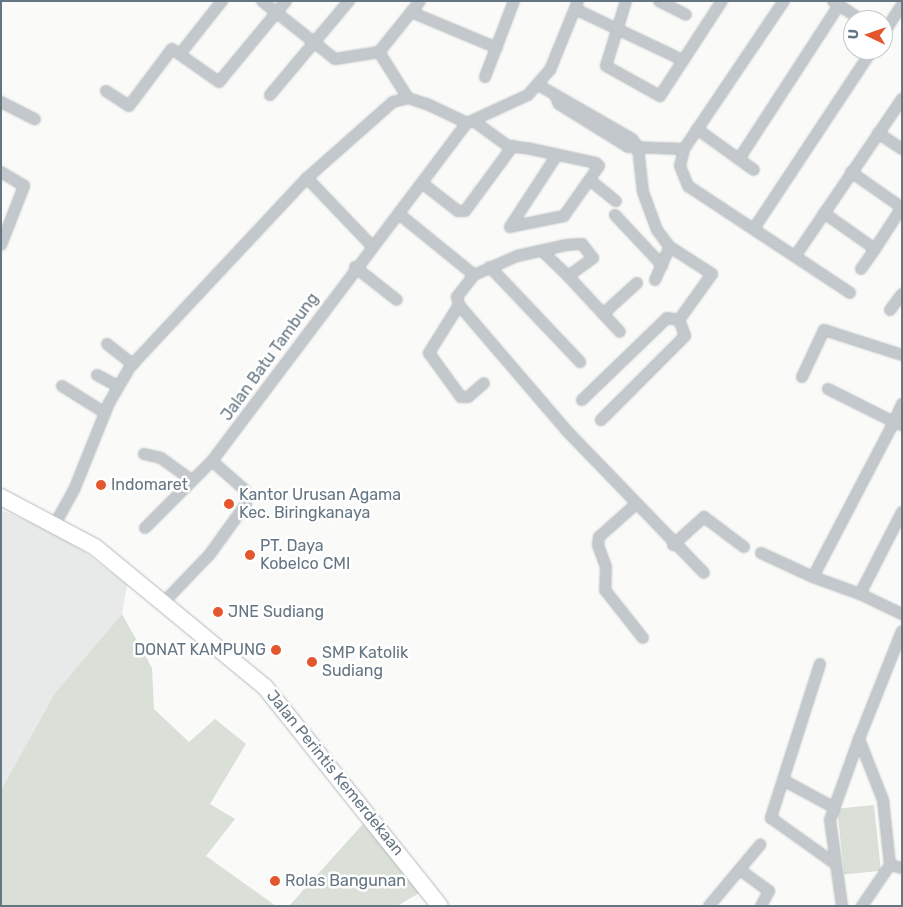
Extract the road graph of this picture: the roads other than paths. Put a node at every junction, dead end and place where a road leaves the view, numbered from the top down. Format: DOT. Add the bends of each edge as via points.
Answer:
graph roads {
  1 [pos="222,1"];
  2 [pos="262,1"];
  3 [pos="286,1"];
  4 [pos="349,1"];
  5 [pos="420,1"];
  6 [pos="514,1"];
  7 [pos="626,1"];
  8 [pos="659,1"];
  9 [pos="722,1"];
  10 [pos="784,1"];
  11 [pos="836,3"];
  12 [pos="576,5"];
  13 [pos="902,5"];
  14 [pos="846,10"];
  15 [pos="411,12"];
  16 [pos="276,13"];
  17 [pos="686,15"];
  18 [pos="893,19"];
  19 [pos="616,26"];
  20 [pos="315,43"];
  21 [pos="497,48"];
  22 [pos="379,52"];
  23 [pos="180,54"];
  24 [pos="676,57"];
  25 [pos="865,60"];
  26 [pos="485,77"];
  27 [pos="540,86"];
  28 [pos="106,91"];
  29 [pos="270,95"];
  30 [pos="408,98"];
  31 [pos="902,99"];
  32 [pos="1,102"];
  33 [pos="35,119"];
  34 [pos="471,122"];
  35 [pos="697,129"];
  36 [pos="878,133"];
  37 [pos="513,146"];
  38 [pos="638,147"];
  39 [pos="684,149"];
  40 [pos="902,149"];
  41 [pos="557,155"];
  42 [pos="739,159"];
  43 [pos="754,170"];
  44 [pos="1,172"];
  45 [pos="851,172"];
  46 [pos="307,178"];
  47 [pos="591,181"];
  48 [pos="422,184"];
  49 [pos="616,201"];
  50 [pos="902,207"];
  51 [pos="824,213"];
  52 [pos="399,214"];
  53 [pos="614,215"];
  54 [pos="755,228"];
  55 [pos="1,245"];
  56 [pos="372,246"];
  57 [pos="670,247"];
  58 [pos="874,249"];
  59 [pos="542,251"];
  60 [pos="796,256"];
  61 [pos="662,265"];
  62 [pos="355,267"];
  63 [pos="490,267"];
  64 [pos="861,269"];
  65 [pos="474,275"];
  66 [pos="568,276"];
  67 [pos="655,280"];
  68 [pos="638,283"];
  69 [pos="850,293"];
  70 [pos="902,294"];
  71 [pos="397,300"];
  72 [pos="459,305"];
  73 [pos="890,310"];
  74 [pos="603,314"];
  75 [pos="679,320"];
  76 [pos="620,332"];
  77 [pos="107,344"];
  78 [pos="902,355"];
  79 [pos="580,362"];
  80 [pos="134,364"];
  81 [pos="97,375"];
  82 [pos="802,377"];
  83 [pos="484,382"];
  84 [pos="62,386"];
  85 [pos="118,386"];
  86 [pos="828,389"];
  87 [pos="582,400"];
  88 [pos="902,404"];
  89 [pos="105,413"];
  90 [pos="601,420"];
  91 [pos="898,423"];
  92 [pos="144,454"];
  93 [pos="212,461"];
  94 [pos="191,480"];
  95 [pos="1,497"];
  96 [pos="635,504"];
  97 [pos="902,512"];
  98 [pos="54,524"];
  99 [pos="145,528"];
  100 [pos="673,545"];
  101 [pos="744,547"];
  102 [pos="761,553"];
  103 [pos="704,573"];
  104 [pos="813,577"];
  105 [pos="860,594"];
  106 [pos="164,602"];
  107 [pos="902,614"];
  108 [pos="902,632"];
  109 [pos="642,638"];
  110 [pos="820,664"];
  111 [pos="859,738"];
  112 [pos="783,780"];
  113 [pos="833,807"];
  114 [pos="760,845"];
  115 [pos="834,863"];
  116 [pos="890,865"];
  117 [pos="902,868"];
  118 [pos="740,870"];
  119 [pos="440,906"];
  120 [pos="709,906"];
  121 [pos="761,906"];
  122 [pos="842,906"];
  123 [pos="862,906"];
  1 -- 23 [label="street"];
  2 -- 16 [label="street"];
  3 -- 16 [label="street"];
  4 -- 20 [label="street"];
  5 -- 15 [label="street"];
  6 -- 21 [label="street"];
  7 -- 19 [label="street"];
  8 -- 17 [label="street"];
  9 -- 19 [label="street" via="660,96 606,67"];
  10 -- 35 [label="street"];
  11 -- 14 [label="street"];
  11 -- 42 [label="street"];
  12 -- 19 [label="street"];
  12 -- 27 [label="street"];
  13 -- 18 [label="street"];
  15 -- 21 [label="street"];
  15 -- 22 [label="street"];
  16 -- 20 [label="street"];
  16 -- 23 [label="street" via="219,82"];
  19 -- 24 [label="street"];
  20 -- 22 [label="street" via="342,60"];
  20 -- 29 [label="street"];
  21 -- 26 [label="street"];
  22 -- 30 [label="street"];
  23 -- 28 [label="street" via="170,50 129,106"];
  25 -- 54 [label="street"];
  27 -- 34 [label="street"];
  27 -- 38 [label="street" via="632,139"];
  30 -- 34 [label="street"];
  30 -- 46 [label="street" via="388,105"];
  31 -- 36 [label="street"];
  32 -- 33 [label="street"];
  34 -- 37 [label="street"];
  34 -- 48 [label="street, Jalan Batu Tambung"];
  35 -- 39 [label="street"];
  35 -- 42 [label="street"];
  36 -- 40 [label="street"];
  36 -- 45 [label="street"];
  37 -- 41 [label="street"];
  37 -- 48 [label="street" via="465,211 458,211"];
  38 -- 39 [label="street"];
  38 -- 57 [label="street" via="647,205"];
  39 -- 54 [label="street" via="680,166 688,186"];
  41 -- 47 [label="street" via="598,164"];
  41 -- 47 [label="street" via="508,226 561,218"];
  42 -- 43 [label="street"];
  44 -- 55 [label="street" via="24,186"];
  45 -- 50 [label="street"];
  45 -- 51 [label="street"];
  46 -- 56 [label="street"];
  46 -- 80 [label="street"];
  47 -- 49 [label="street"];
  48 -- 52 [label="street, Jalan Batu Tambung"];
  50 -- 58 [label="street"];
  51 -- 58 [label="street"];
  51 -- 60 [label="street"];
  52 -- 56 [label="street, Jalan Batu Tambung"];
  52 -- 65 [label="street"];
  53 -- 61 [label="street"];
  54 -- 60 [label="street"];
  56 -- 62 [label="street, Jalan Batu Tambung"];
  57 -- 61 [label="street"];
  57 -- 75 [label="street" via="712,274"];
  58 -- 64 [label="street"];
  59 -- 63 [label="street"];
  59 -- 66 [label="street"];
  59 -- 66 [label="street" via="584,246 592,259"];
  60 -- 69 [label="street"];
  61 -- 67 [label="street"];
  62 -- 71 [label="street"];
  62 -- 93 [label="street, Jalan Batu Tambung"];
  63 -- 65 [label="street"];
  63 -- 79 [label="street"];
  65 -- 72 [label="street" via="457,297"];
  66 -- 74 [label="street"];
  68 -- 74 [label="street"];
  70 -- 73 [label="street"];
  72 -- 83 [label="street" via="429,353 461,397 468,397"];
  72 -- 96 [label="street"];
  74 -- 76 [label="street"];
  75 -- 87 [label="street" via="667,318"];
  75 -- 90 [label="street" via="684,336"];
  77 -- 80 [label="street"];
  78 -- 82 [label="street" via="824,330"];
  80 -- 85 [label="street"];
  81 -- 85 [label="street"];
  84 -- 89 [label="street"];
  85 -- 89 [label="street"];
  86 -- 91 [label="street"];
  88 -- 91 [label="street"];
  89 -- 98 [label="street"];
  91 -- 104 [label="street"];
  92 -- 94 [label="street" via="161,458"];
  93 -- 94 [label="street, Jalan Batu Tambung"];
  93 -- 106 [label="street" via="245,490 246,504 210,554"];
  94 -- 99 [label="street, Jalan Batu Tambung"];
  95 -- 98 [label="highway, Jalan Perintis Kemerdekaan"];
  96 -- 100 [label="street"];
  96 -- 109 [label="street" via="599,537 598,545 606,567 605,590"];
  97 -- 105 [label="street"];
  98 -- 106 [label="highway, Jalan Perintis Kemerdekaan" via="95,546"];
  100 -- 101 [label="street" via="704,517"];
  100 -- 103 [label="street"];
  102 -- 104 [label="street"];
  104 -- 105 [label="street"];
  105 -- 107 [label="street"];
  106 -- 119 [label="highway, Jalan Perintis Kemerdekaan" via="265,687 295,718"];
  108 -- 111 [label="street"];
  110 -- 112 [label="street"];
  111 -- 113 [label="street"];
  111 -- 116 [label="street" via="883,800"];
  112 -- 113 [label="street"];
  112 -- 115 [label="street" via="771,812 774,822"];
  113 -- 115 [label="street"];
  114 -- 118 [label="street"];
  115 -- 122 [label="street"];
  116 -- 117 [label="street"];
  116 -- 123 [label="street"];
  118 -- 120 [label="street"];
  118 -- 121 [label="street" via="767,888 768,898"];
}
